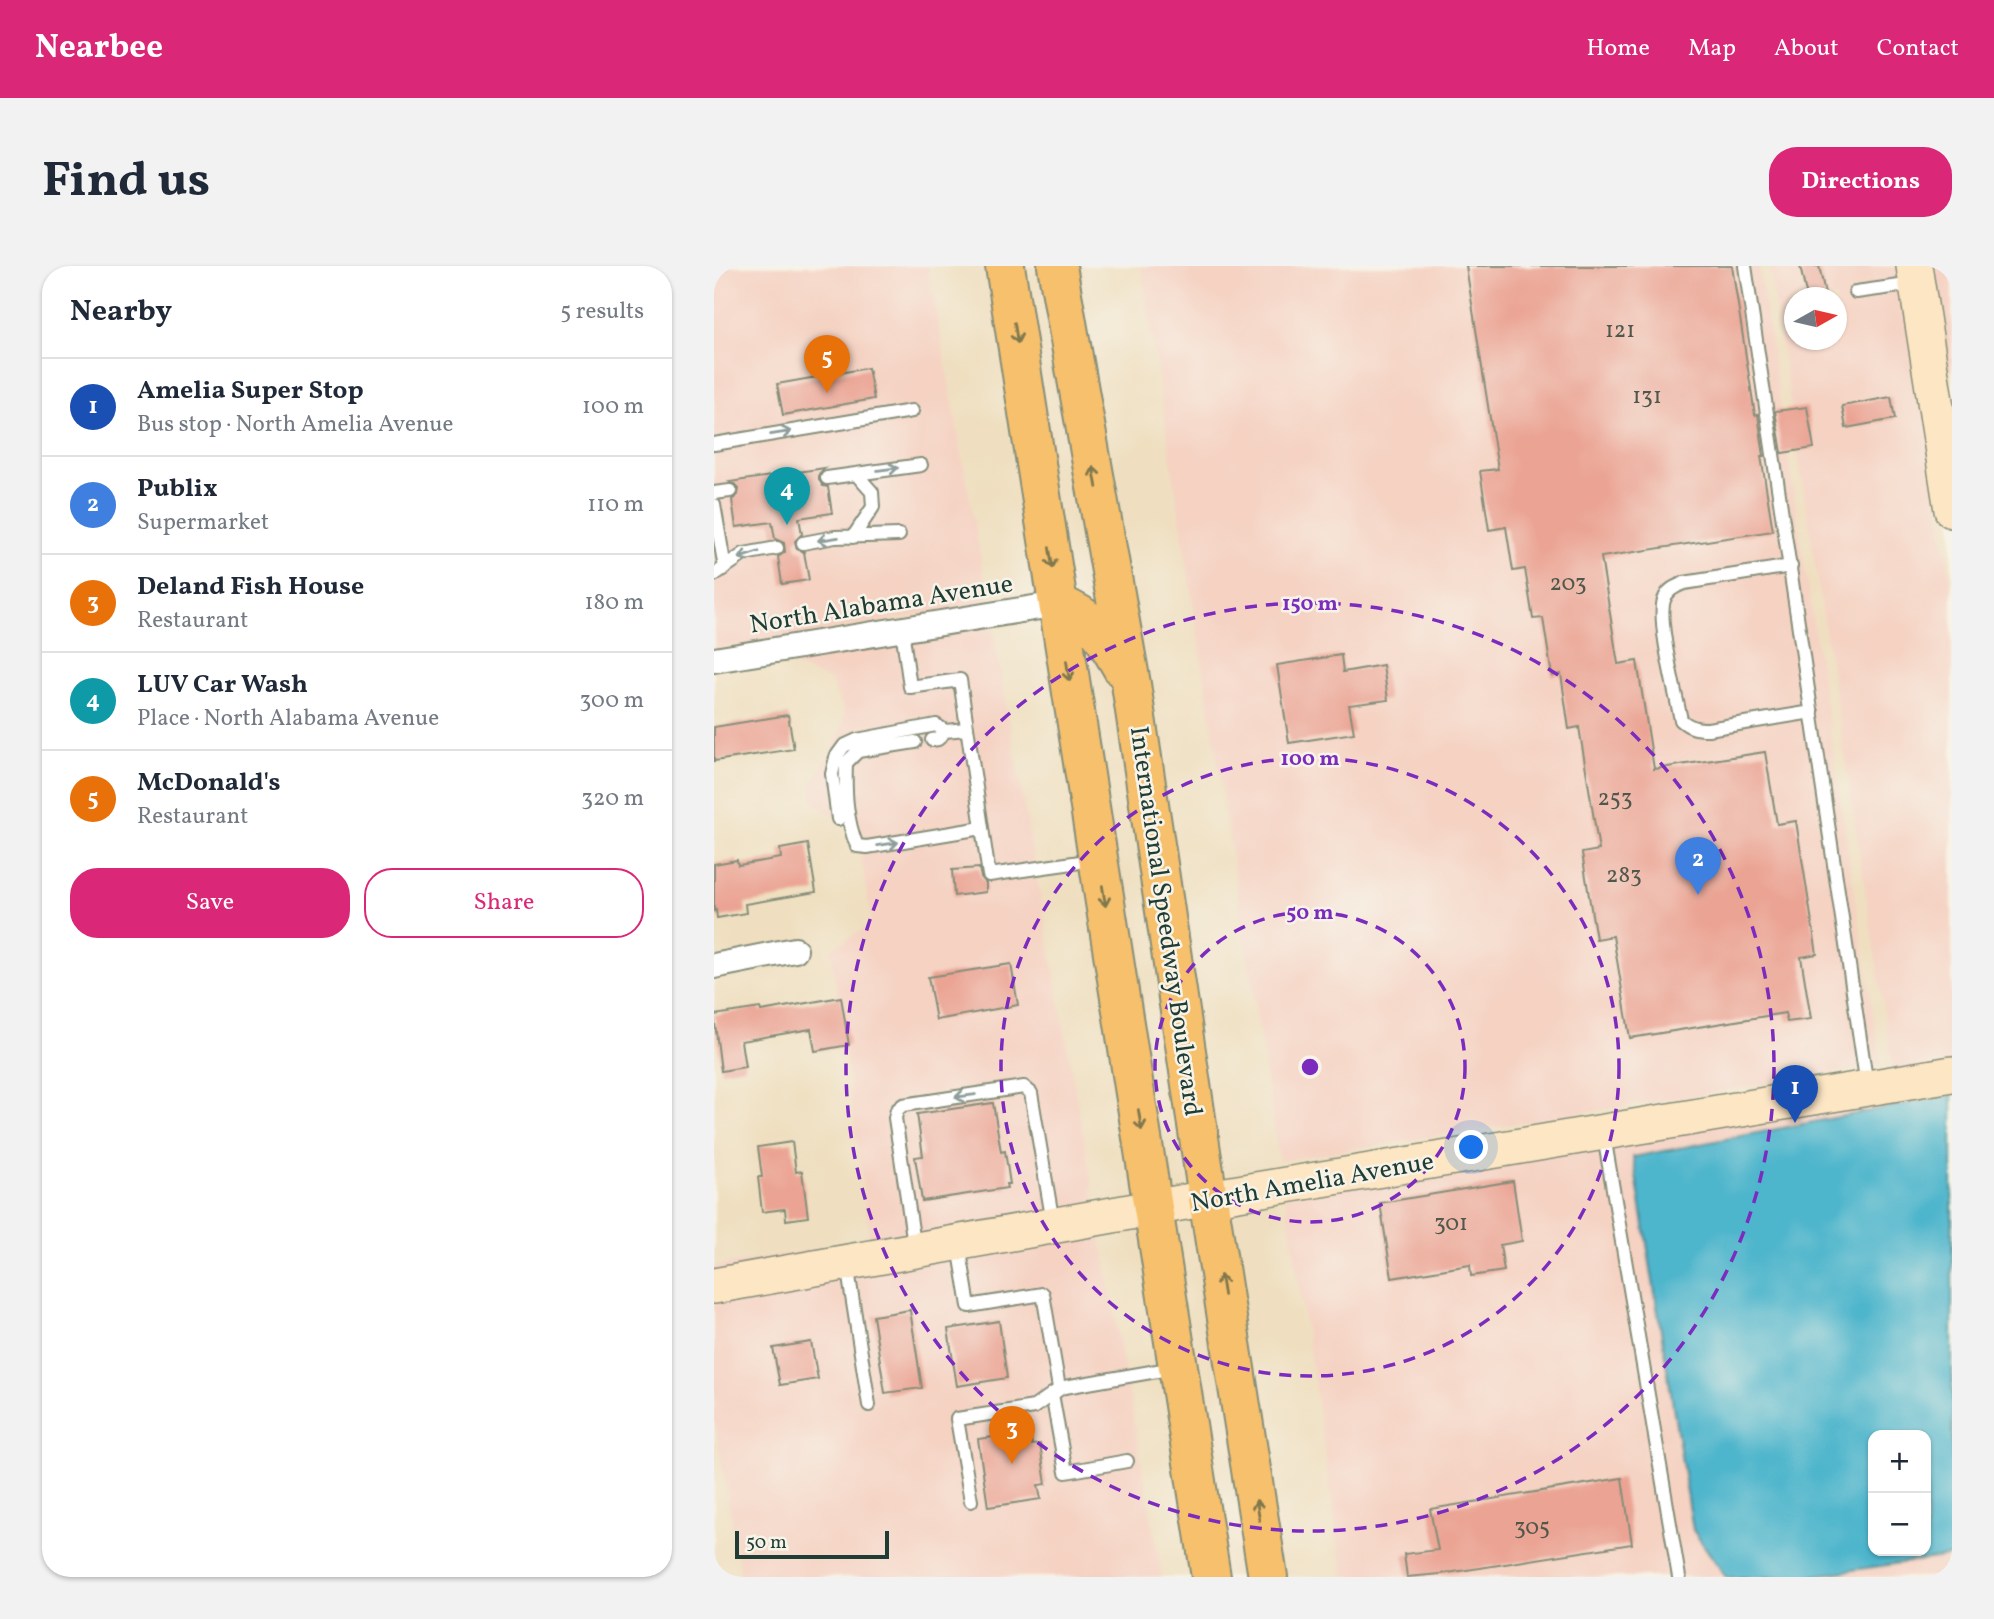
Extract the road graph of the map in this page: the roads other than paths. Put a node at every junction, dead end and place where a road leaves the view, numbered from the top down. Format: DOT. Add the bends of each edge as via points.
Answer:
graph roads {
  1 [pos="1005,266"];
  2 [pos="1057,266"];
  3 [pos="1745,266"];
  4 [pos="1915,275"];
  5 [pos="1856,292"];
  6 [pos="1942,382"];
  7 [pos="912,411"];
  8 [pos="714,444"];
  9 [pos="920,464"];
  10 [pos="856,474"];
  11 [pos="827,478"];
  12 [pos="730,491"];
  13 [pos="714,493"];
  14 [pos="714,505"];
  15 [pos="1952,510"];
  16 [pos="899,535"];
  17 [pos="853,537"];
  18 [pos="803,543"];
  19 [pos="776,548"];
  20 [pos="1791,566"];
  21 [pos="719,571"];
  22 [pos="1058,604"];
  23 [pos="902,629"];
  24 [pos="714,660"];
  25 [pos="1131,684"];
  26 [pos="1812,712"];
  27 [pos="966,729"];
  28 [pos="945,731"];
  29 [pos="932,740"];
  30 [pos="915,742"];
  31 [pos="838,819"];
  32 [pos="982,828"];
  33 [pos="841,839"];
  34 [pos="857,846"];
  35 [pos="1098,859"];
  36 [pos="795,950"];
  37 [pos="714,966"];
  38 [pos="1952,1074"];
  39 [pos="1867,1088"];
  40 [pos="1604,1132"];
  41 [pos="1208,1198"];
  42 [pos="1154,1208"];
  43 [pos="1054,1225"];
  44 [pos="958,1242"];
  45 [pos="915,1250"];
  46 [pos="847,1262"];
  47 [pos="714,1286"];
  48 [pos="1178,1368"];
  49 [pos="1057,1391"];
  50 [pos="869,1405"];
  51 [pos="1128,1461"];
  52 [pos="971,1501"];
  53 [pos="1211,1577"];
  54 [pos="1268,1577"];
  55 [pos="1679,1577"];
  1 -- 22 [label="main road, International Speedway Boulevard, one-way"];
  25 -- 2 [label="main road, International Speedway Boulevard, one-way"];
  3 -- 20 [label="lane"];
  4 -- 5 [label="lane"];
  4 -- 6 [label="street"];
  6 -- 15 [label="street"];
  8 -- 7 [label="lane, one-way"];
  10 -- 9 [label="lane, one-way"];
  10 -- 11 [label="lane"];
  10 -- 17 [label="lane" via="872,492 873,507"];
  12 -- 13 [label="lane"];
  14 -- 21 [label="lane"];
  16 -- 17 [label="lane"];
  17 -- 18 [label="lane, one-way"];
  19 -- 21 [label="lane, one-way" via="744,554"];
  20 -- 26 [label="lane"];
  20 -- 26 [label="lane" via="1684,583 1671,589 1663,601 1663,623 1681,720 1687,726 1708,729"];
  22 -- 23 [label="street, North Alabama Avenue"];
  22 -- 25 [label="main road" via="1081,613 1103,635"];
  22 -- 35 [label="main road, International Speedway Boulevard, one-way"];
  23 -- 24 [label="street, North Alabama Avenue"];
  23 -- 27 [label="lane" via="910,687 960,680"];
  25 -- 41 [label="main road, International Speedway Boulevard"];
  26 -- 39 [label="lane"];
  27 -- 28 [label="lane"];
  27 -- 32 [label="lane"];
  28 -- 29 [label="lane"];
  28 -- 31 [label="lane" via="936,725 844,746 832,774"];
  30 -- 34 [label="lane" via="858,751 846,763 845,791"];
  34 -- 32 [label="lane, one-way"];
  32 -- 35 [label="lane" via="989,875"];
  33 -- 34 [label="lane"];
  35 -- 42 [label="main road, International Speedway Boulevard, one-way"];
  36 -- 37 [label="street"];
  38 -- 39 [label="street, North Amelia Avenue"];
  39 -- 40 [label="street, North Amelia Avenue"];
  40 -- 41 [label="street, North Amelia Avenue"];
  40 -- 55 [label="lane"];
  41 -- 42 [label="street, North Amelia Avenue"];
  54 -- 41 [label="main road, International Speedway Boulevard, one-way"];
  42 -- 43 [label="street, North Amelia Avenue"];
  42 -- 48 [label="main road, International Speedway Boulevard"];
  43 -- 44 [label="street, North Amelia Avenue"];
  43 -- 45 [label="lane, one-way" via="1031,1093 1024,1087 903,1105 895,1118"];
  44 -- 45 [label="street, North Amelia Avenue"];
  44 -- 49 [label="lane" via="969,1306 1043,1294"];
  45 -- 46 [label="street, North Amelia Avenue"];
  46 -- 47 [label="street, North Amelia Avenue"];
  46 -- 50 [label="lane"];
  48 -- 49 [label="lane"];
  48 -- 53 [label="main road, International Speedway Boulevard"];
  49 -- 51 [label="lane" via="1066,1472"];
  49 -- 52 [label="lane" via="1034,1407 957,1419"];
}
